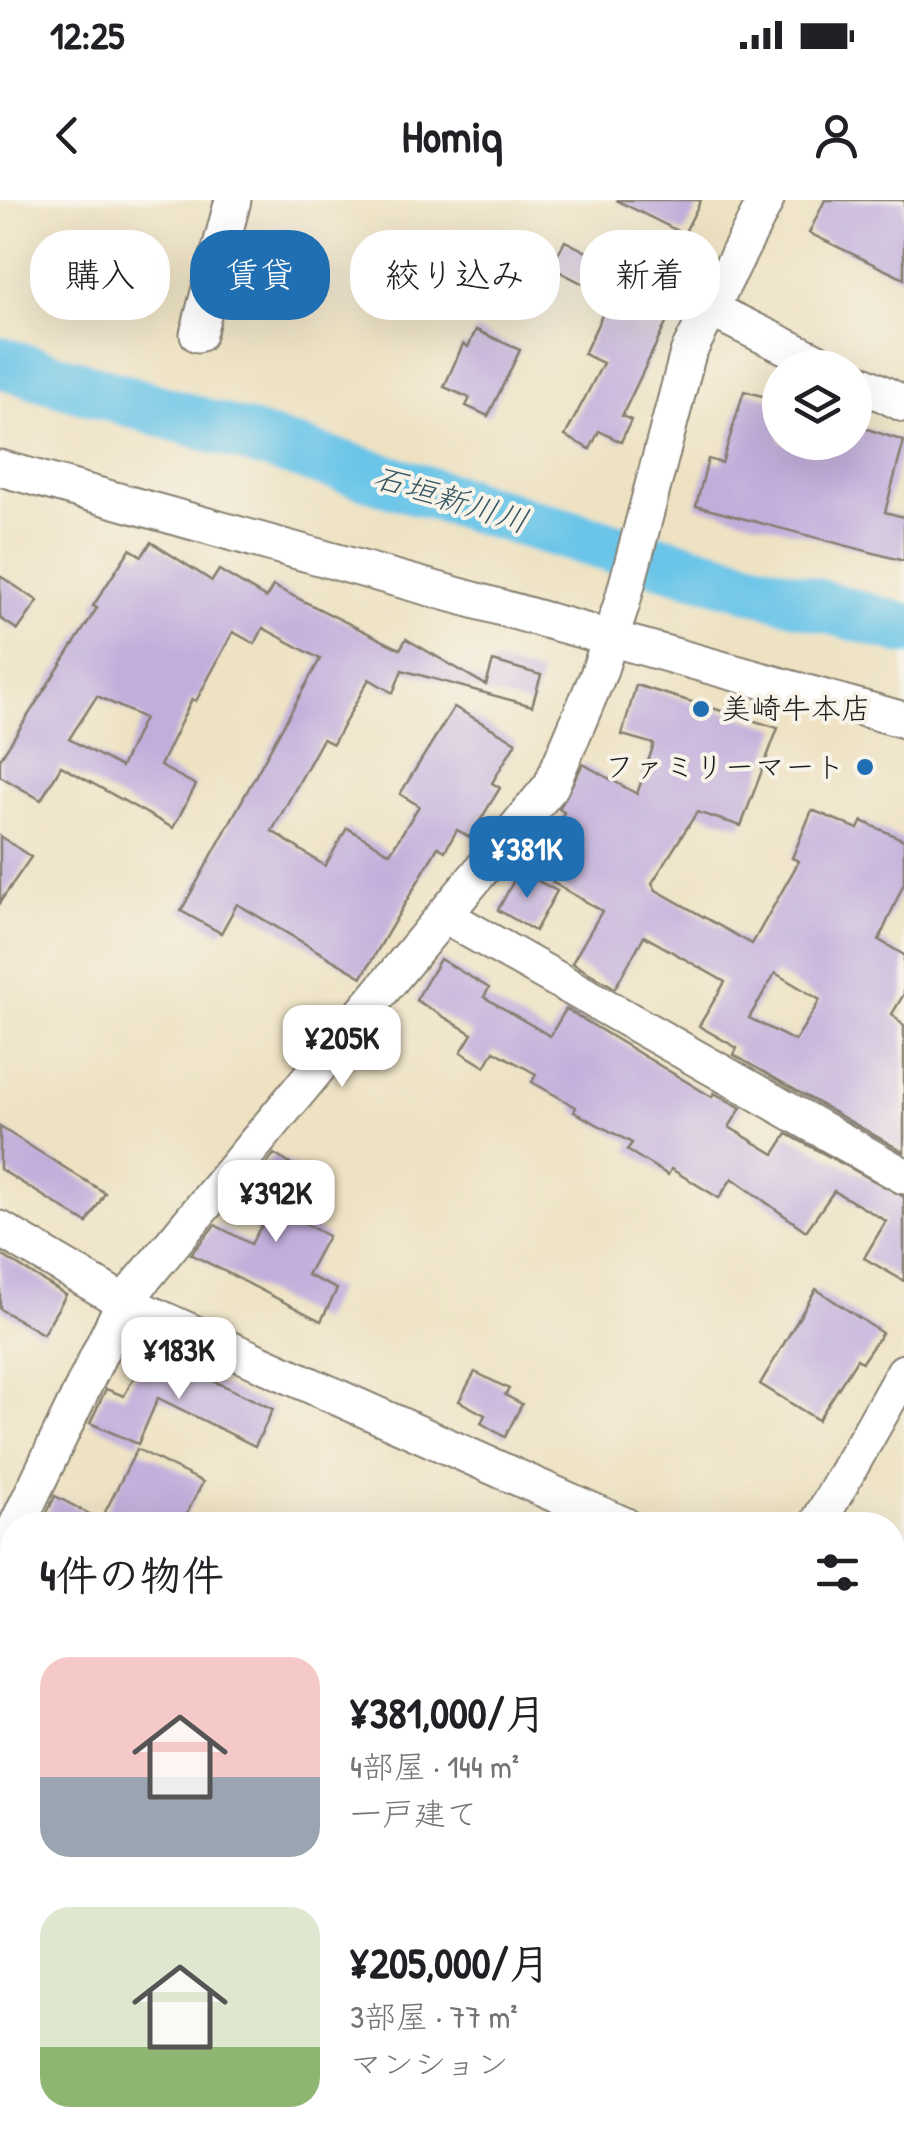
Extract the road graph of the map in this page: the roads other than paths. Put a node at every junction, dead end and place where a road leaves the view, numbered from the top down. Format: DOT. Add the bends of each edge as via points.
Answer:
graph roads {
  1 [pos="233,200"];
  2 [pos="766,200"];
  3 [pos="720,294"];
  4 [pos="720,314"];
  5 [pos="706,320"];
  6 [pos="198,334"];
  7 [pos="793,350"];
  8 [pos="872,388"];
  9 [pos="904,404"];
  10 [pos="0,468"];
  11 [pos="616,620"];
  12 [pos="904,720"];
  13 [pos="445,916"];
  14 [pos="904,1176"];
  15 [pos="0,1229"];
  16 [pos="124,1302"];
  17 [pos="904,1372"];
  18 [pos="23,1512"];
  19 [pos="595,1512"];
  20 [pos="824,1512"];
  1 -- 6 [label="street"];
  2 -- 3 [label="street"];
  4 -- 7 [label="street"];
  5 -- 11 [label="street" via="688,353"];
  8 -- 9 [label="street"];
  10 -- 11 [label="street"];
  11 -- 12 [label="street"];
  11 -- 13 [label="street" via="551,786"];
  13 -- 14 [label="street"];
  13 -- 16 [label="street"];
  15 -- 16 [label="street"];
  16 -- 18 [label="street"];
  16 -- 19 [label="street"];
  17 -- 20 [label="street"];
}
